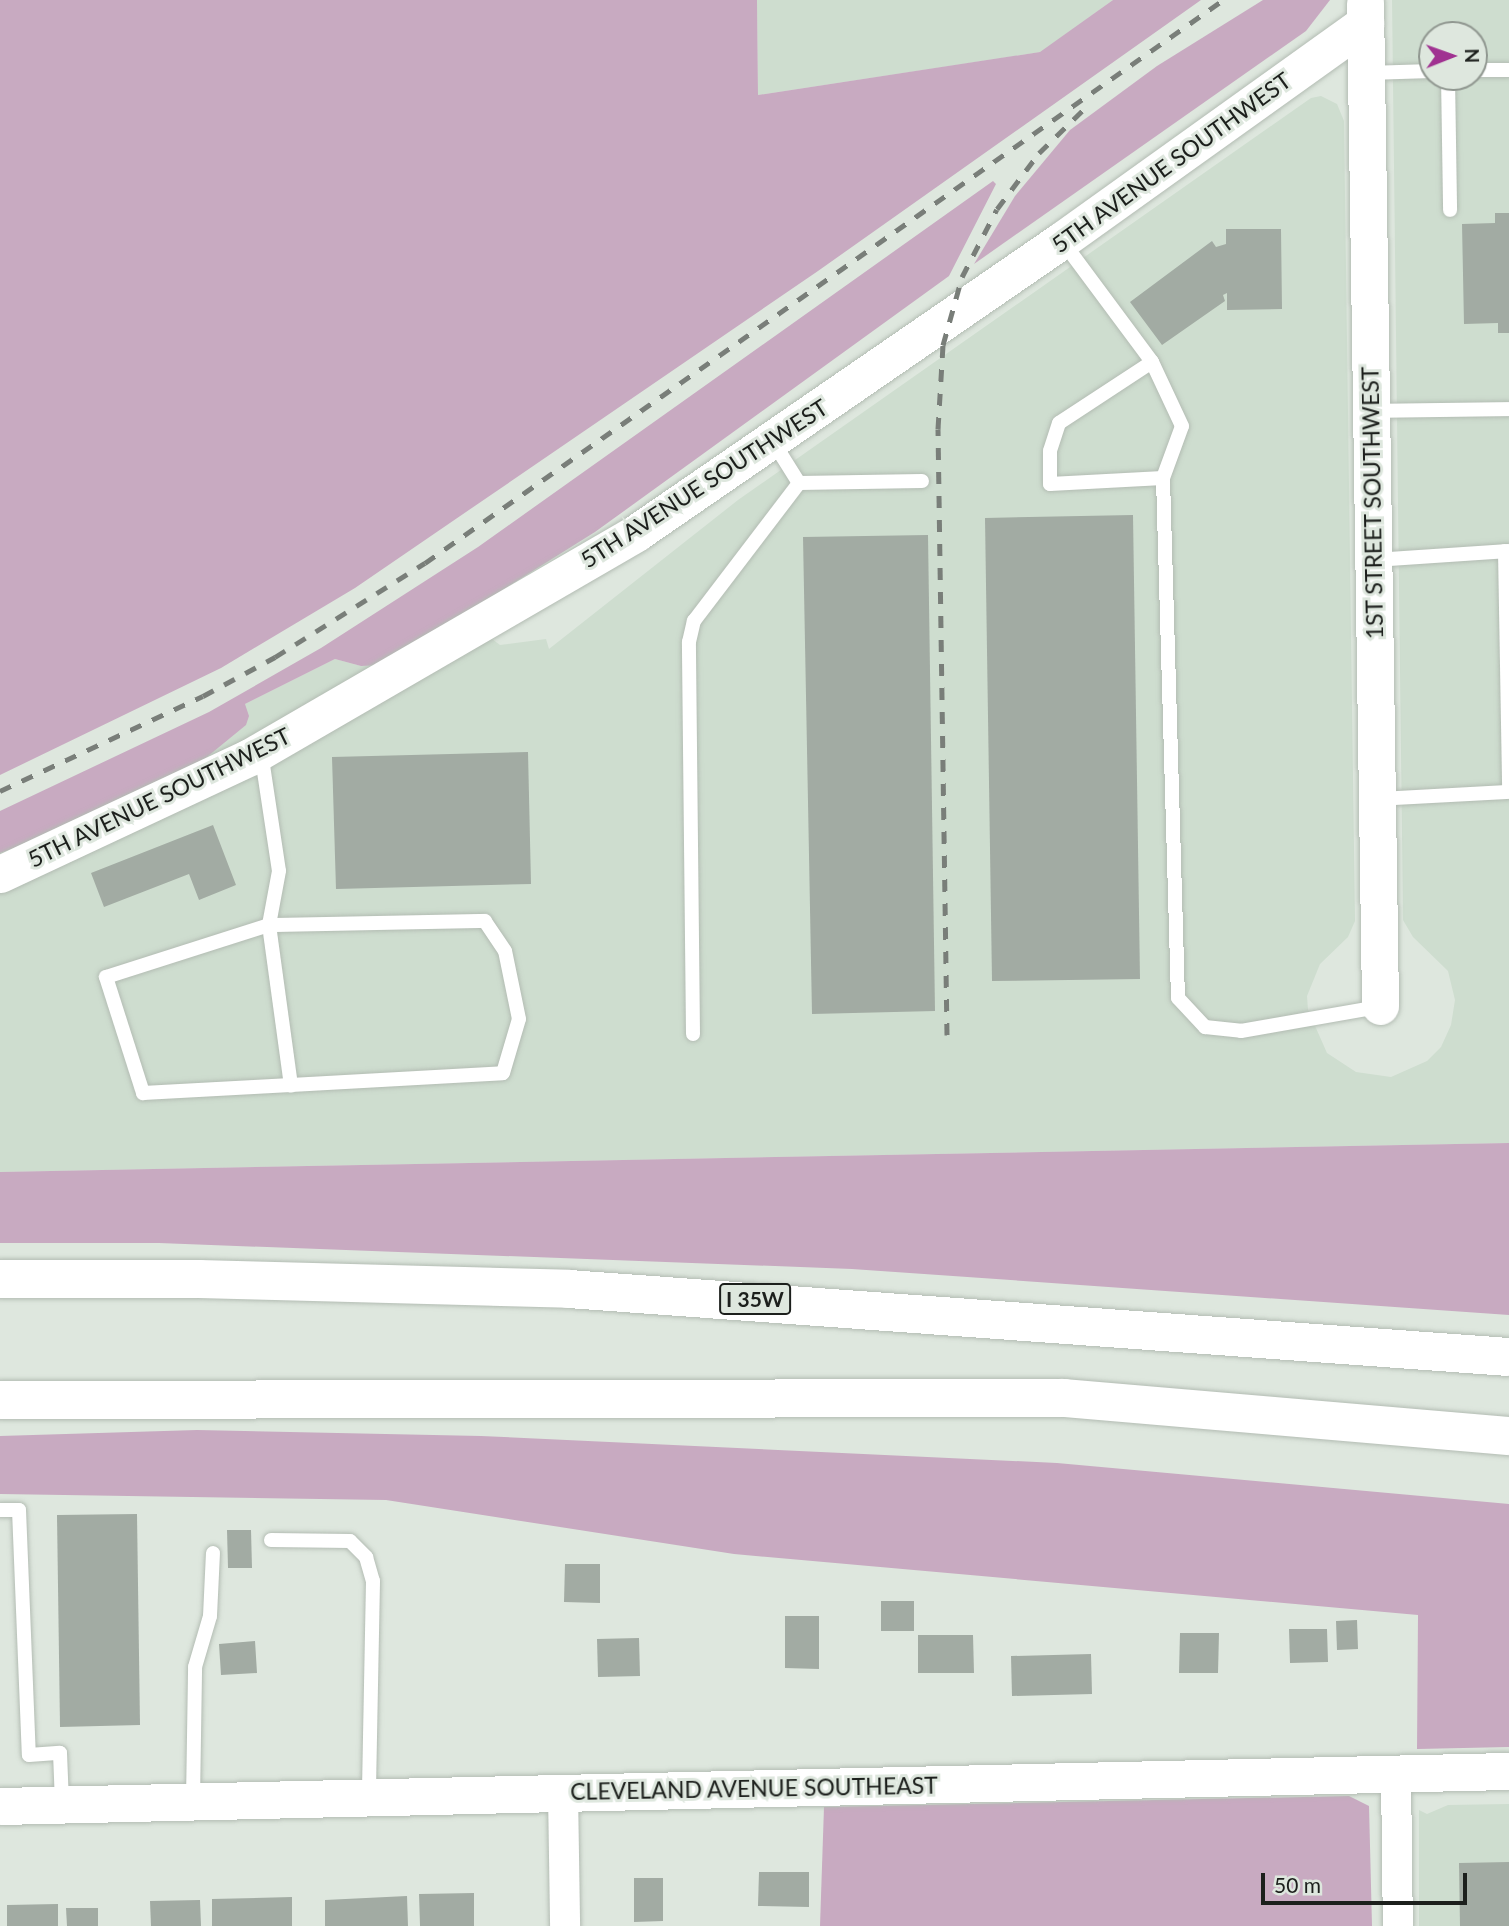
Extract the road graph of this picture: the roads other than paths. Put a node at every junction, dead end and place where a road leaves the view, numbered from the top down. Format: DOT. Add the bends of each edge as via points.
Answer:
graph roads {
  1 [pos="1365,11"];
  2 [pos="1488,69"];
  3 [pos="1418,71"];
  4 [pos="1509,71"];
  5 [pos="1366,73"];
  6 [pos="1448,91"];
  7 [pos="1450,210"];
  8 [pos="1062,240"];
  9 [pos="1152,362"];
  10 [pos="1509,409"];
  11 [pos="1371,411"];
  12 [pos="772,440"];
  13 [pos="1163,478"];
  14 [pos="922,481"];
  15 [pos="799,483"];
  16 [pos="1507,551"];
  17 [pos="1373,560"];
  18 [pos="261,751"];
  19 [pos="1509,790"];
  20 [pos="1377,799"];
  21 [pos="0,874"];
  22 [pos="269,925"];
  23 [pos="1380,1006"];
  24 [pos="693,1034"];
  25 [pos="291,1085"];
  26 [pos="0,1279"];
  27 [pos="1509,1357"];
  28 [pos="0,1400"];
  29 [pos="1509,1436"];
  30 [pos="0,1510"];
  31 [pos="271,1540"];
  32 [pos="213,1553"];
  33 [pos="1509,1771"];
  34 [pos="1396,1773"];
  35 [pos="563,1792"];
  36 [pos="369,1797"];
  37 [pos="193,1802"];
  38 [pos="62,1804"];
  39 [pos="0,1806"];
  40 [pos="565,1926"];
  41 [pos="1398,1926"];
  1 -- 5 [label="street, 1ST STREET SOUTHWEST"];
  1 -- 8 [label="street, 5TH AVENUE SOUTHWEST"];
  2 -- 4 [label="lane"];
  3 -- 5 [label="lane"];
  5 -- 11 [label="street, 1ST STREET SOUTHWEST"];
  6 -- 7 [label="lane"];
  8 -- 9 [label="lane"];
  8 -- 12 [label="street, 5TH AVENUE SOUTHWEST"];
  9 -- 13 [label="lane" via="1182,426"];
  9 -- 13 [label="lane" via="1059,423 1050,451 1050,484"];
  10 -- 11 [label="lane"];
  11 -- 17 [label="street, 1ST STREET SOUTHWEST"];
  12 -- 15 [label="lane"];
  12 -- 18 [label="street, 5TH AVENUE SOUTHWEST" via="636,534"];
  13 -- 23 [label="lane" via="1178,998 1205,1027 1241,1031"];
  14 -- 15 [label="lane"];
  15 -- 24 [label="lane" via="694,621 689,642"];
  16 -- 17 [label="lane"];
  16 -- 19 [label="lane"];
  17 -- 20 [label="street, 1ST STREET SOUTHWEST"];
  18 -- 21 [label="street, 5TH AVENUE SOUTHWEST"];
  18 -- 22 [label="lane" via="279,870"];
  19 -- 20 [label="lane"];
  20 -- 23 [label="street, 1ST STREET SOUTHWEST"];
  22 -- 25 [label="lane"];
  22 -- 25 [label="lane" via="106,977 143,1093"];
  22 -- 25 [label="lane" via="485,922 505,951 519,1019 503,1073"];
  26 -- 27 [label="highway, I 35W" via="213,1279 569,1289"];
  28 -- 29 [label="highway" via="1064,1398"];
  30 -- 38 [label="lane" via="19,1510 29,1755 60,1753"];
  31 -- 36 [label="lane" via="350,1541 366,1557 373,1581"];
  32 -- 37 [label="lane" via="210,1616 195,1667"];
  33 -- 34 [label="street, CLEVELAND AVENUE SOUTHEAST"];
  34 -- 35 [label="street, CLEVELAND AVENUE SOUTHEAST"];
  34 -- 41 [label="street"];
  35 -- 36 [label="street, CLEVELAND AVENUE SOUTHEAST"];
  35 -- 40 [label="street"];
  36 -- 37 [label="street, CLEVELAND AVENUE SOUTHEAST"];
  37 -- 38 [label="street, CLEVELAND AVENUE SOUTHEAST"];
  38 -- 39 [label="street, CLEVELAND AVENUE SOUTHEAST"];
}
